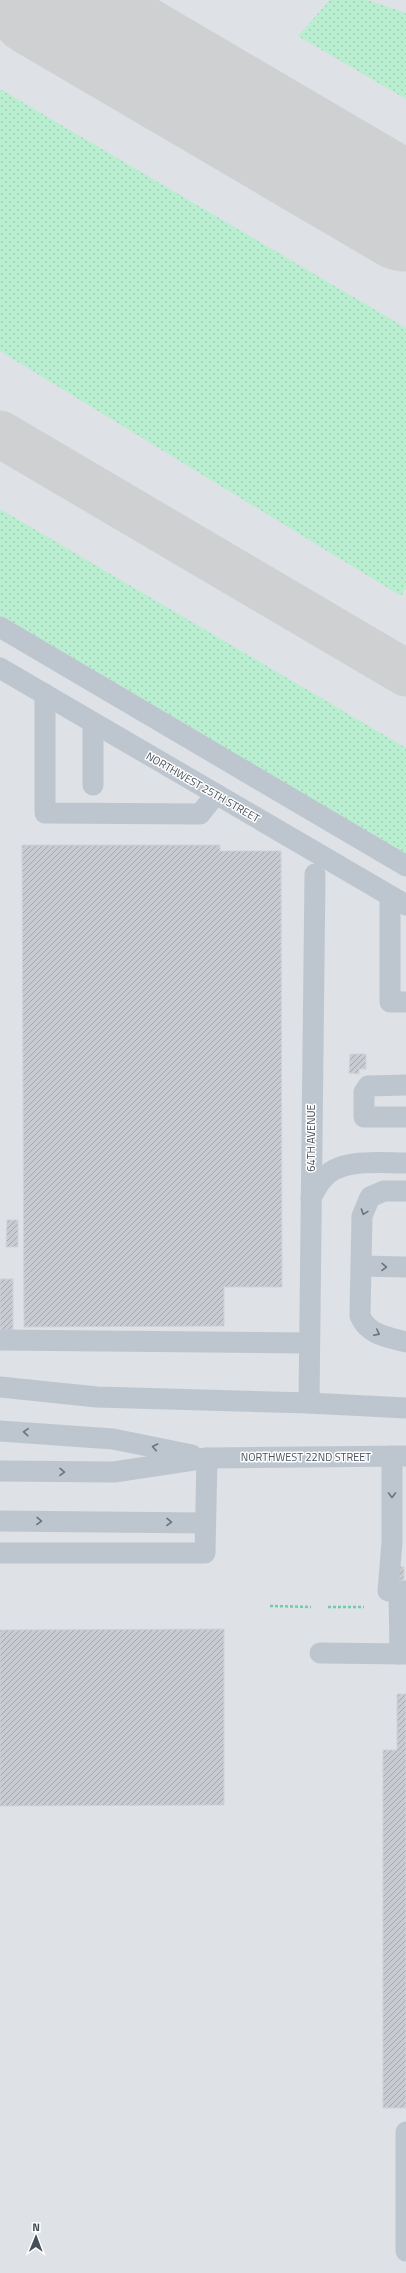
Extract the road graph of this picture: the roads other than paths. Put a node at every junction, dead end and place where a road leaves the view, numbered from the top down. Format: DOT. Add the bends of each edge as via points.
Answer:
graph roads {
  1 [pos="0,627"];
  2 [pos="0,668"];
  3 [pos="45,694"];
  4 [pos="93,723"];
  5 [pos="93,785"];
  6 [pos="216,794"];
  7 [pos="406,866"];
  8 [pos="315,874"];
  9 [pos="398,901"];
  10 [pos="406,1002"];
  11 [pos="406,1085"];
  12 [pos="406,1118"];
  13 [pos="406,1163"];
  14 [pos="406,1191"];
  15 [pos="311,1198"];
  16 [pos="361,1266"];
  17 [pos="406,1267"];
  18 [pos="0,1340"];
  19 [pos="406,1342"];
  20 [pos="309,1343"];
  21 [pos="0,1386"];
  22 [pos="309,1402"];
  23 [pos="406,1408"];
  24 [pos="0,1431"];
  25 [pos="399,1456"];
  26 [pos="207,1458"];
  27 [pos="0,1471"];
  28 [pos="0,1521"];
  29 [pos="206,1523"];
  30 [pos="0,1553"];
  31 [pos="403,1591"];
  32 [pos="320,1653"];
  33 [pos="403,1654"];
  34 [pos="406,2132"];
  35 [pos="406,2251"];
  1 -- 7 [label="street"];
  2 -- 3 [label="street, NORTHWEST 25TH STREET"];
  3 -- 4 [label="street, NORTHWEST 25TH STREET"];
  3 -- 6 [label="street" via="45,813 200,814"];
  4 -- 5 [label="street"];
  4 -- 6 [label="street, NORTHWEST 25TH STREET"];
  6 -- 9 [label="street, NORTHWEST 25TH STREET"];
  8 -- 15 [label="street, 64TH AVENUE"];
  9 -- 10 [label="street" via="390,1002"];
  11 -- 12 [label="street" via="368,1086 364,1092 364,1117"];
  13 -- 15 [label="street" via="360,1163 341,1168 322,1178"];
  14 -- 16 [label="street, one-way" via="384,1191 370,1197 362,1216"];
  15 -- 20 [label="street, 64TH AVENUE"];
  16 -- 17 [label="street, one-way"];
  16 -- 19 [label="street, one-way" via="360,1316 364,1326 380,1335"];
  18 -- 20 [label="street"];
  20 -- 22 [label="street, 64TH AVENUE"];
  21 -- 22 [label="street" via="97,1396"];
  22 -- 23 [label="street"];
  26 -- 24 [label="street, NORTHWEST 22ND STREET, one-way" via="113,1439"];
  25 -- 26 [label="street, NORTHWEST 22ND STREET"];
  25 -- 31 [label="street, one-way" via="388,1591"];
  27 -- 26 [label="street, NORTHWEST 22ND STREET, one-way" via="114,1472"];
  26 -- 29 [label="street"];
  28 -- 29 [label="street, one-way"];
  29 -- 30 [label="street" via="205,1553"];
  31 -- 33 [label="street"];
  32 -- 33 [label="street"];
  34 -- 35 [label="street"];
}
